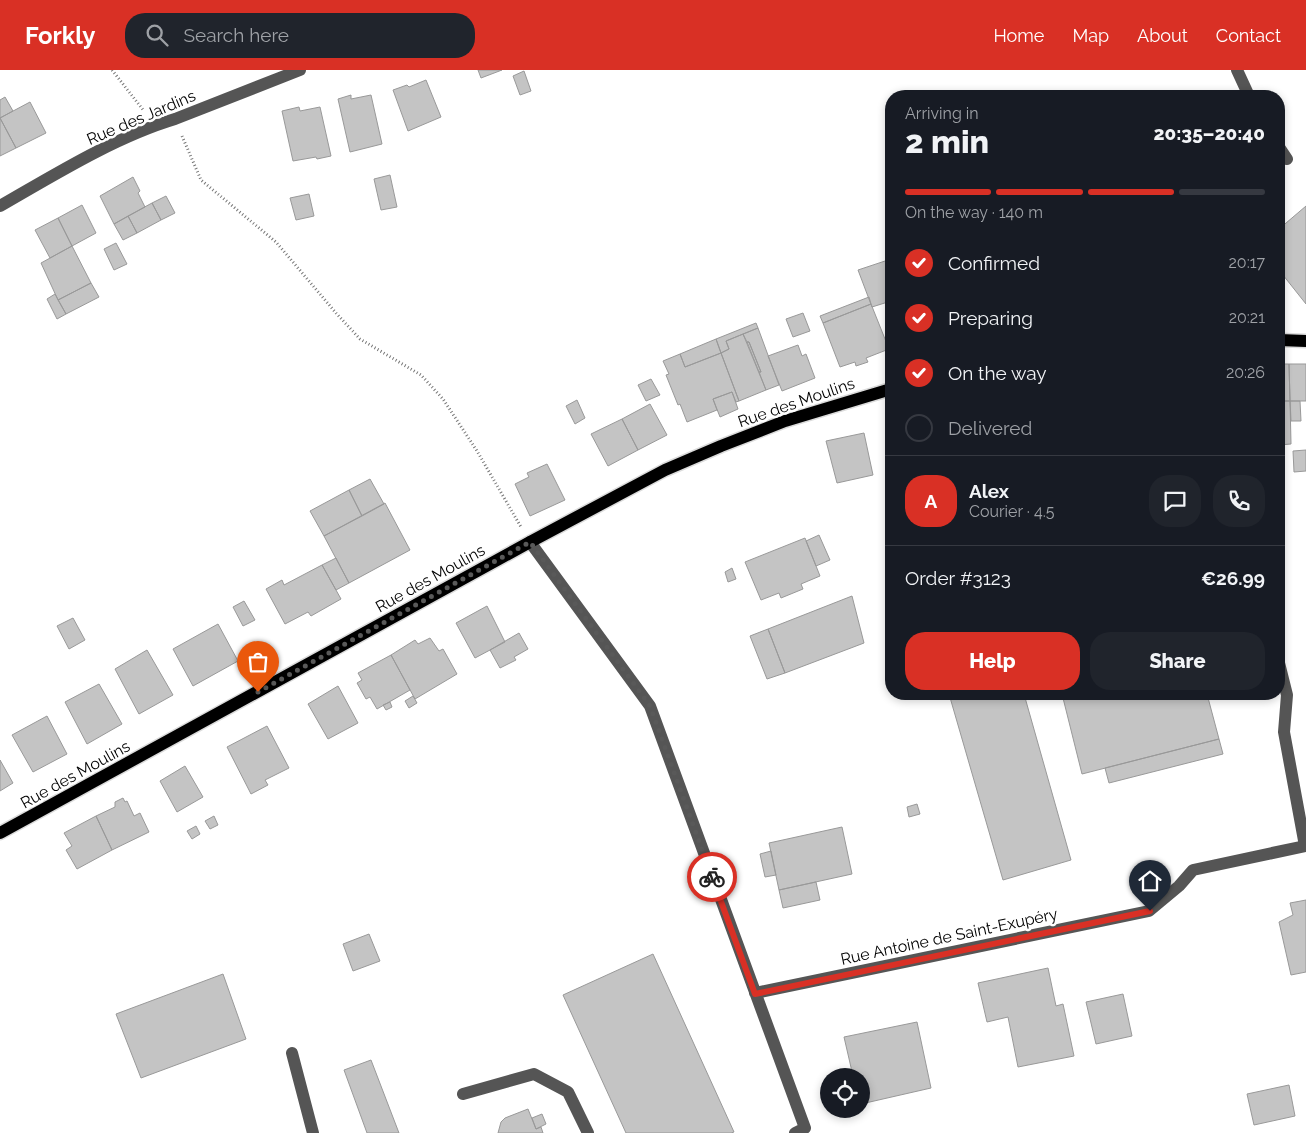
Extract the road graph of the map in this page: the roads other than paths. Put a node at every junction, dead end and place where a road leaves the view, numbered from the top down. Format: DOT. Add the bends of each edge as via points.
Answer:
graph roads {
  1 [pos="300,70"];
  2 [pos="1237,70"];
  3 [pos="1246,90"];
  4 [pos="1285,156"];
  5 [pos="1287,159"];
  6 [pos="0,206"];
  7 [pos="1285,340"];
  8 [pos="1306,341"];
  9 [pos="885,391"];
  10 [pos="530,542"];
  11 [pos="1285,688"];
  12 [pos="0,833"];
  13 [pos="755,994"];
  14 [pos="292,1053"];
  15 [pos="463,1094"];
  16 [pos="313,1133"];
  17 [pos="588,1133"];
  18 [pos="796,1133"];
  1 -- 6 [label="street, Rue des Jardins" via="155,125 72,164"];
  2 -- 3 [label="street"];
  4 -- 5 [label="street"];
  7 -- 8 [label="main road"];
  9 -- 10 [label="main road, Rue des Moulins" via="785,421 721,446 665,470"];
  10 -- 12 [label="main road, Rue des Moulins"];
  10 -- 13 [label="street" via="650,706"];
  11 -- 13 [label="street, Rue Antoine de Saint-Exupéry" via="1284,732 1305,846 1193,870 1150,911"];
  13 -- 18 [label="street" via="804,1128"];
  14 -- 16 [label="street"];
  15 -- 17 [label="street" via="534,1074 568,1092"];
}
